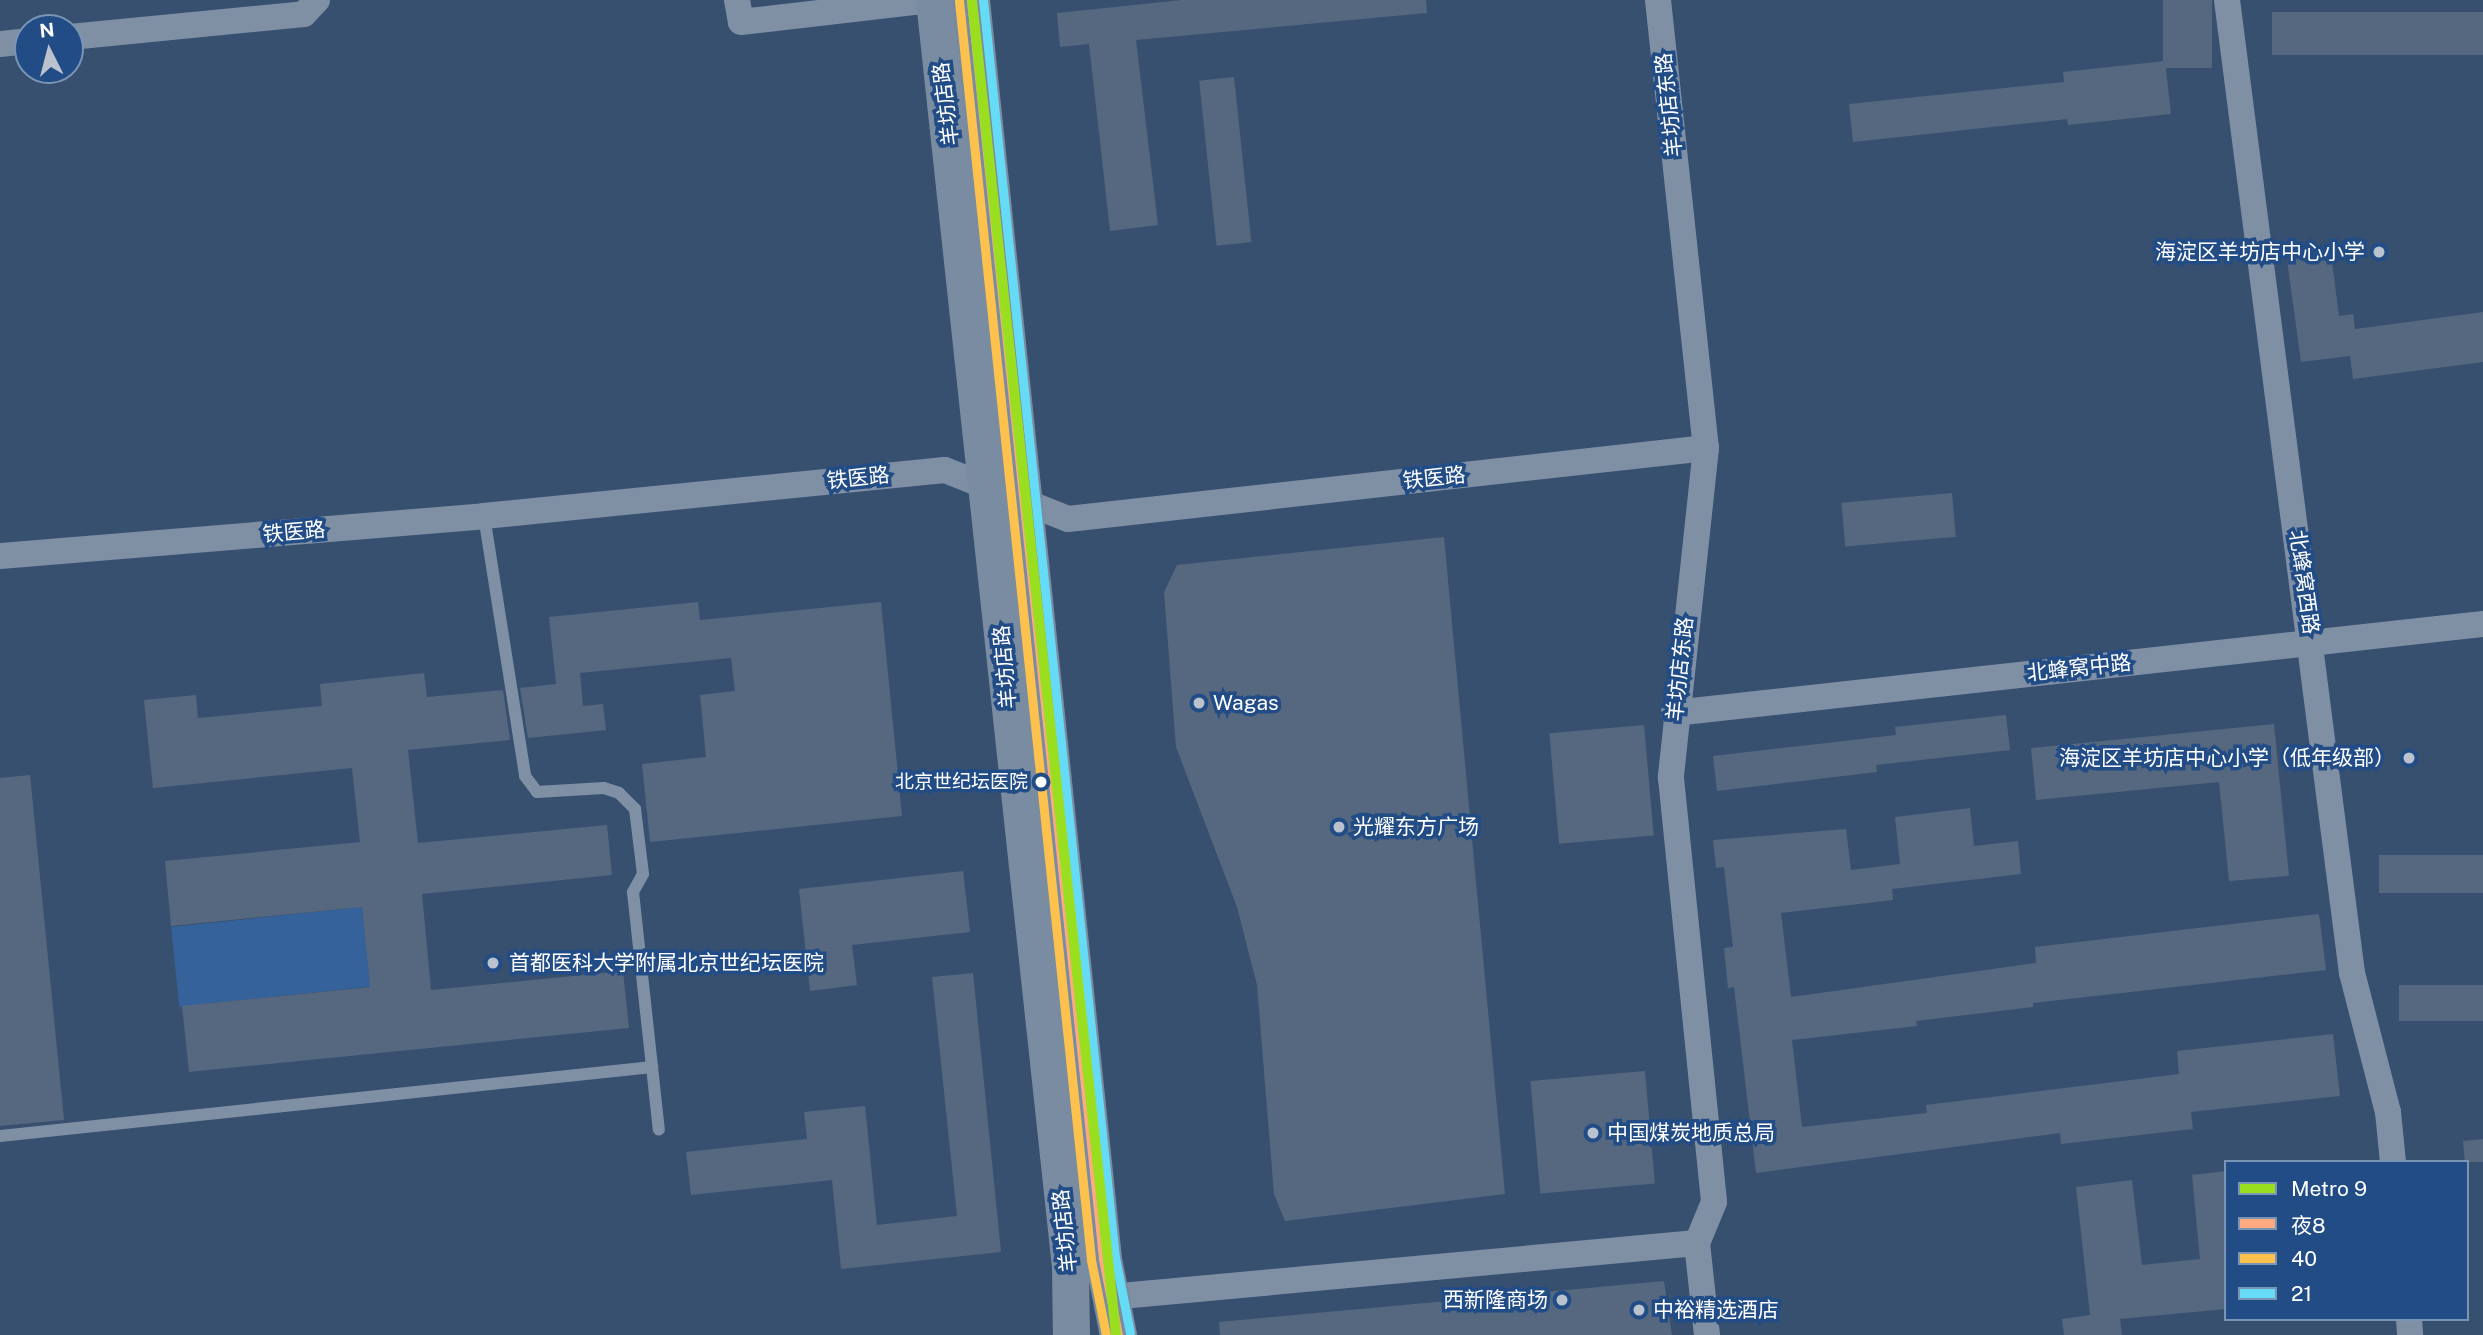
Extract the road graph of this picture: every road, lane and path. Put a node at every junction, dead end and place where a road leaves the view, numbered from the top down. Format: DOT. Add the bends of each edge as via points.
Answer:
graph roads {
  1 [pos="317,0"];
  2 [pos="737,0"];
  3 [pos="932,0"];
  4 [pos="971,0"];
  5 [pos="1658,0"];
  6 [pos="2227,0"];
  7 [pos="84,36"];
  8 [pos="1706,448"];
  9 [pos="988,489"];
  10 [pos="1023,501"];
  11 [pos="484,516"];
  12 [pos="0,556"];
  13 [pos="2483,624"];
  14 [pos="2312,643"];
  15 [pos="1674,713"];
  16 [pos="652,1066"];
  17 [pos="659,1130"];
  18 [pos="0,1136"];
  19 [pos="2393,1160"];
  20 [pos="1697,1243"];
  21 [pos="1110,1297"];
  22 [pos="1071,1335"];
  23 [pos="1118,1335"];
  24 [pos="1707,1335"];
  1 -- 7 [label="street" via="304,14"];
  2 -- 3 [label="street" via="741,22"];
  3 -- 9 [label="main road, 羊坊店路"];
  4 -- 10 [label="main road, 羊坊店路"];
  5 -- 8 [label="street, 羊坊店东路"];
  6 -- 14 [label="street, 北蜂窝西路"];
  8 -- 10 [label="street, 铁医路" via="1069,519"];
  8 -- 15 [label="street, 羊坊店东路"];
  9 -- 10 [label="street, 铁医路"];
  9 -- 11 [label="street, 铁医路" via="945,470"];
  9 -- 22 [label="main road, 羊坊店路" via="1070,1267"];
  10 -- 21 [label="main road, 羊坊店路"];
  11 -- 12 [label="street, 铁医路"];
  11 -- 16 [label="lane" via="525,776 537,792 604,788 619,793 635,809 643,874 633,892"];
  13 -- 14 [label="street, 北蜂窝中路"];
  14 -- 15 [label="street, 北蜂窝中路"];
  14 -- 19 [label="street, 北蜂窝西路" via="2352,973 2388,1112"];
  15 -- 20 [label="street, 羊坊店东路" via="1671,778 1714,1202"];
  16 -- 17 [label="lane"];
  16 -- 18 [label="lane"];
  20 -- 21 [label="street"];
  20 -- 24 [label="street, 羊坊店东路"];
  21 -- 23 [label="main road, 羊坊店路"];
}
